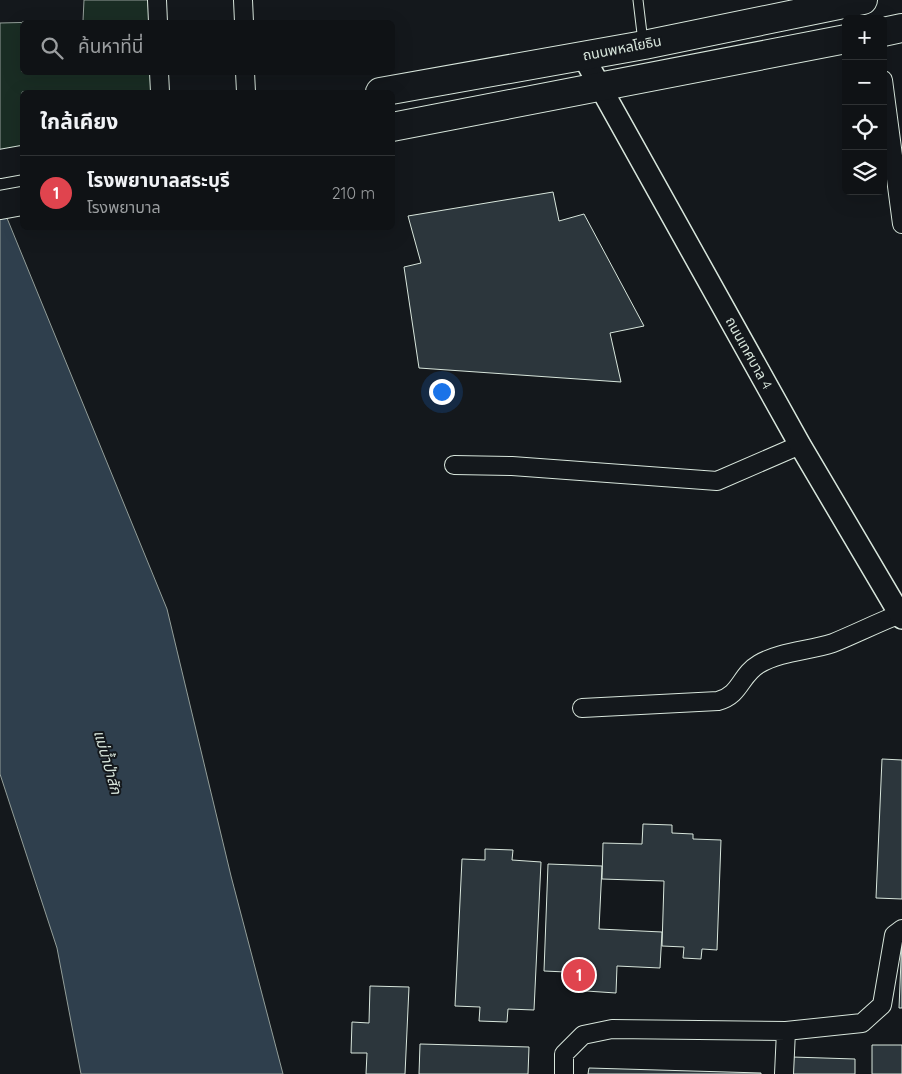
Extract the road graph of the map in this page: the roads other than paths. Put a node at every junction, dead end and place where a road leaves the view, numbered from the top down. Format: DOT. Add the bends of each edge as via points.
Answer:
graph roads {
  1 [pos="157,0"];
  2 [pos="243,0"];
  3 [pos="638,0"];
  4 [pos="864,0"];
  5 [pos="158,20"];
  6 [pos="244,20"];
  7 [pos="902,28"];
  8 [pos="887,31"];
  9 [pos="842,40"];
  10 [pos="644,45"];
  11 [pos="582,56"];
  12 [pos="159,75"];
  13 [pos="245,75"];
  14 [pos="599,85"];
  15 [pos="160,90"];
  16 [pos="246,90"];
  17 [pos="391,90"];
  18 [pos="887,105"];
  19 [pos="395,126"];
  20 [pos="20,160"];
  21 [pos="0,164"];
  22 [pos="20,201"];
  23 [pos="0,205"];
  24 [pos="902,224"];
  25 [pos="800,445"];
  26 [pos="454,465"];
  27 [pos="901,616"];
  28 [pos="582,708"];
  29 [pos="902,929"];
  30 [pos="786,1031"];
  31 [pos="564,1074"];
  32 [pos="784,1074"];
  1 -- 5 [label="street"];
  2 -- 6 [label="street"];
  3 -- 10 [label="lane"];
  4 -- 10 [label="main road, ถนนพหลโยธิน"];
  7 -- 8 [label="main road"];
  9 -- 14 [label="main road"];
  10 -- 11 [label="main road, ถนนพหลโยธิน"];
  11 -- 14 [label="street, ถนนเทศบาล 4"];
  11 -- 17 [label="main road, ถนนพหลโยธิน"];
  12 -- 15 [label="street"];
  13 -- 16 [label="street"];
  14 -- 19 [label="main road"];
  14 -- 25 [label="street, ถนนเทศบาล 4"];
  18 -- 24 [label="street"];
  20 -- 21 [label="main road"];
  22 -- 23 [label="main road"];
  25 -- 26 [label="street" via="717,481 512,466"];
  25 -- 27 [label="street, ถนนเทศบาล 4"];
  27 -- 28 [label="street" via="832,643 758,664 730,698"];
  29 -- 30 [label="street" via="894,935 882,1005 862,1023"];
  30 -- 31 [label="street" via="612,1029 583,1035 564,1054"];
  30 -- 32 [label="street"];
}
